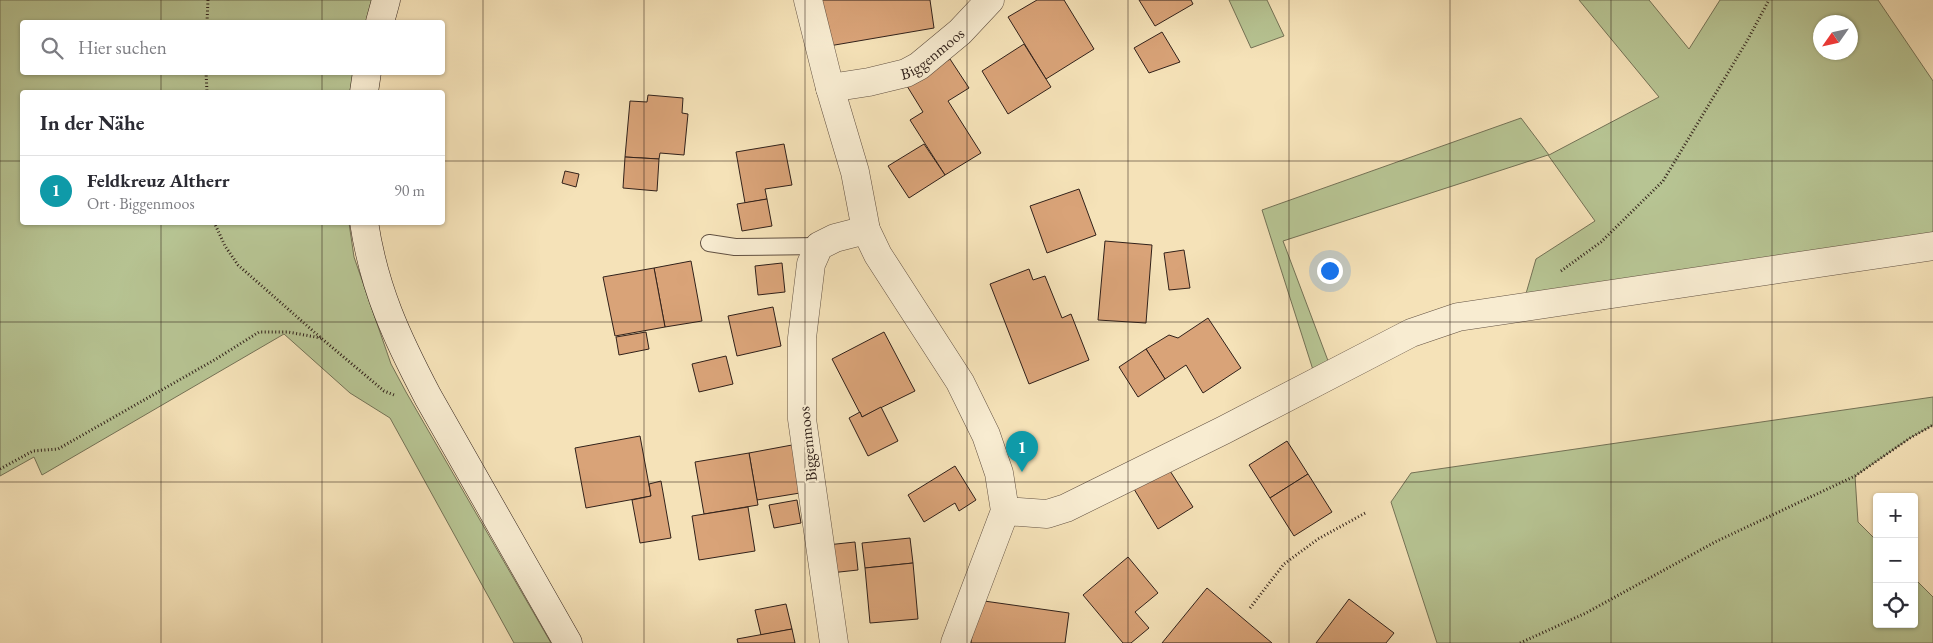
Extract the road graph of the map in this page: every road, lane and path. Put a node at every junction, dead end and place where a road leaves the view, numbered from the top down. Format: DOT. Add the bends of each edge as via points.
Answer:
graph roads {
  1 [pos="208,0"];
  2 [pos="386,0"];
  3 [pos="808,0"];
  4 [pos="990,0"];
  5 [pos="1769,0"];
  6 [pos="207,20"];
  7 [pos="381,20"];
  8 [pos="206,75"];
  9 [pos="367,75"];
  10 [pos="830,88"];
  11 [pos="207,90"];
  12 [pos="364,90"];
  13 [pos="215,225"];
  14 [pos="364,225"];
  15 [pos="866,230"];
  16 [pos="709,243"];
  17 [pos="819,246"];
  18 [pos="1933,246"];
  19 [pos="1528,306"];
  20 [pos="321,338"];
  21 [pos="428,397"];
  22 [pos="1933,424"];
  23 [pos="0,469"];
  24 [pos="1005,510"];
  25 [pos="1367,512"];
  26 [pos="1250,608"];
  27 [pos="568,643"];
  28 [pos="834,643"];
  29 [pos="955,643"];
  30 [pos="1520,643"];
  1 -- 6 [label="path"];
  2 -- 7 [label="street"];
  3 -- 10 [label="street"];
  4 -- 10 [label="street, Biggenmoos" via="960,32 906,73"];
  5 -- 19 [label="path" via="1663,181 1601,242 1540,288"];
  8 -- 11 [label="path"];
  9 -- 12 [label="street"];
  10 -- 15 [label="street" via="855,172"];
  13 -- 20 [label="path" via="238,265"];
  14 -- 21 [label="street" via="380,293 392,325"];
  15 -- 17 [label="street"];
  15 -- 24 [label="street" via="960,382 986,435 999,473"];
  16 -- 17 [label="lane" via="735,247"];
  17 -- 28 [label="street, Biggenmoos" via="811,264 802,338 802,418"];
  18 -- 19 [label="street"];
  19 -- 24 [label="street" via="1458,316 1411,334 1066,508 1047,514"];
  20 -- 21 [label="path" via="384,391 408,401"];
  20 -- 23 [label="path" via="288,332 259,332 58,449 33,451"];
  21 -- 27 [label="street"];
  22 -- 30 [label="path" via="1855,476 1715,542 1586,613"];
  24 -- 29 [label="street"];
  25 -- 26 [label="path" via="1318,539 1284,564"];
}
